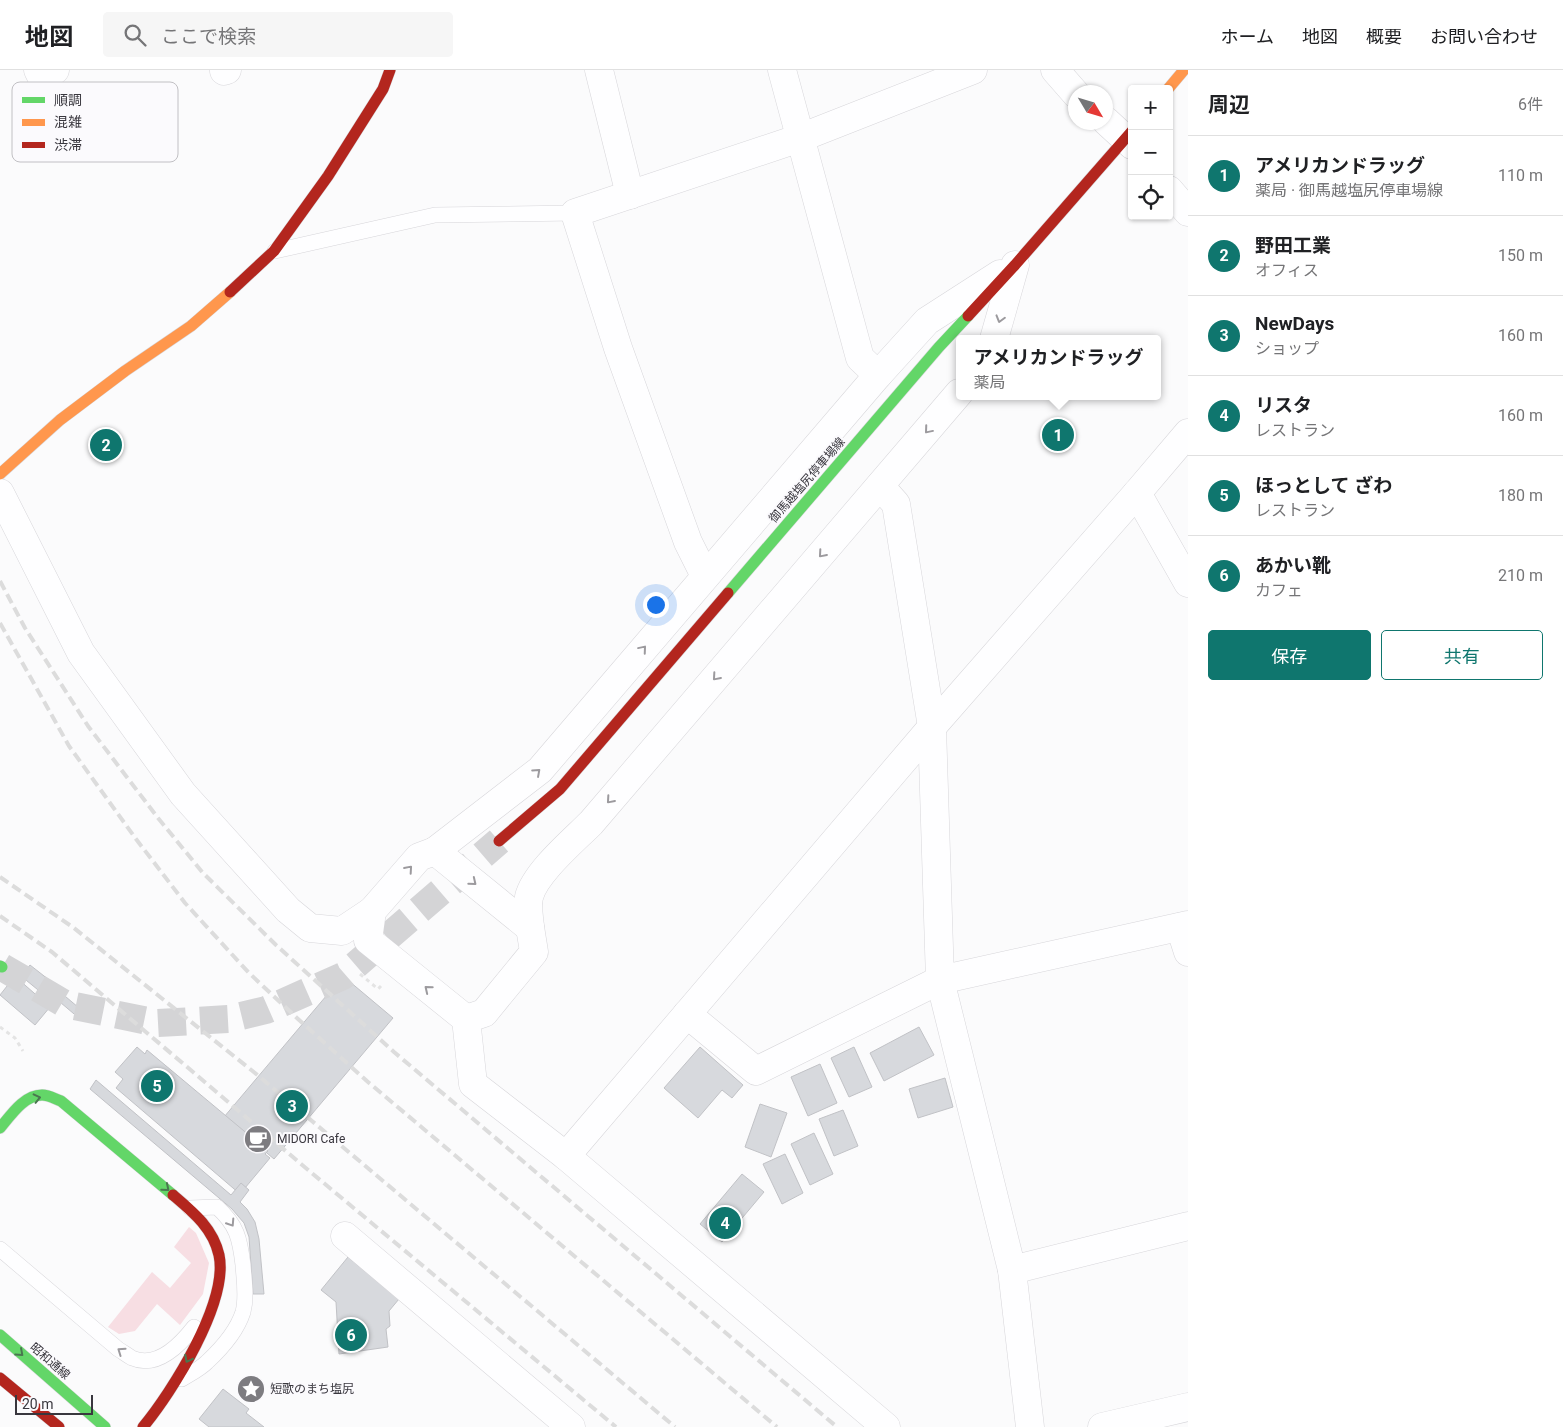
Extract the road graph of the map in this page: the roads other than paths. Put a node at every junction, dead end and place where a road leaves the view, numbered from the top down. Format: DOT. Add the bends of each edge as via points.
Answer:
graph roads {
  1 [pos="38,70"];
  2 [pos="55,70"];
  3 [pos="390,70"];
  4 [pos="599,70"];
  5 [pos="782,70"];
  6 [pos="973,70"];
  7 [pos="1055,70"];
  8 [pos="1184,70"];
  9 [pos="1068,85"];
  10 [pos="1171,85"];
  11 [pos="1113,126"];
  12 [pos="1128,137"];
  13 [pos="800,138"];
  14 [pos="1128,140"];
  15 [pos="630,195"];
  16 [pos="1173,195"];
  17 [pos="1188,212"];
  18 [pos="575,213"];
  19 [pos="274,252"];
  20 [pos="1015,265"];
  21 [pos="995,335"];
  22 [pos="878,375"];
  23 [pos="956,397"];
  24 [pos="1188,433"];
  25 [pos="0,474"];
  26 [pos="880,486"];
  27 [pos="0,493"];
  28 [pos="1137,493"];
  29 [pos="706,576"];
  30 [pos="1188,583"];
  31 [pos="932,727"];
  32 [pos="499,841"];
  33 [pos="435,851"];
  34 [pos="372,911"];
  35 [pos="530,928"];
  36 [pos="1185,934"];
  37 [pos="940,980"];
  38 [pos="687,1014"];
  39 [pos="466,1019"];
  40 [pos="0,1127"];
  41 [pos="566,1156"];
  42 [pos="190,1208"];
  43 [pos="1188,1226"];
  44 [pos="345,1236"];
  45 [pos="0,1249"];
  46 [pos="1012,1270"];
  47 [pos="213,1302"];
  48 [pos="0,1335"];
  49 [pos="0,1367"];
  50 [pos="0,1378"];
  51 [pos="173,1385"];
  52 [pos="27,1400"];
  53 [pos="1188,1407"];
  54 [pos="59,1427"];
  55 [pos="105,1427"];
  56 [pos="143,1427"];
  57 [pos="571,1427"];
  58 [pos="886,1427"];
  59 [pos="1030,1427"];
  60 [pos="1102,1427"];
  1 -- 2 [label="street" via="42,78"];
  3 -- 19 [label="main road" via="383,89 333,168"];
  4 -- 15 [label="street"];
  5 -- 13 [label="street"];
  6 -- 13 [label="street"];
  7 -- 9 [label="street"];
  8 -- 10 [label="main road"];
  11 -- 12 [label="street"];
  13 -- 15 [label="street"];
  13 -- 22 [label="street" via="860,358"];
  14 -- 20 [label="main road, 御馬越塩尻停車場線"];
  15 -- 18 [label="street"];
  16 -- 17 [label="street"];
  18 -- 19 [label="lane" via="435,215"];
  18 -- 29 [label="street" via="688,542"];
  19 -- 25 [label="main road" via="191,326 60,420"];
  20 -- 21 [label="street, one-way"];
  20 -- 22 [label="street" via="927,321"];
  20 -- 32 [label="main road, 御馬越塩尻停車場線" via="939,347 560,789"];
  22 -- 29 [label="street"];
  23 -- 26 [label="street, one-way"];
  24 -- 28 [label="street"];
  26 -- 31 [label="street" via="896,504"];
  26 -- 35 [label="street, one-way" via="591,822 536,880 528,899"];
  27 -- 34 [label="street" via="81,653 183,794 288,910 310,928 342,931"];
  28 -- 30 [label="street"];
  28 -- 31 [label="street"];
  33 -- 29 [label="street, one-way" via="540,770"];
  31 -- 37 [label="street"];
  31 -- 38 [label="street"];
  34 -- 33 [label="street, one-way" via="419,857"];
  33 -- 35 [label="street, one-way"];
  39 -- 34 [label="street, one-way" via="368,940"];
  35 -- 39 [label="street" via="534,952 484,1013"];
  36 -- 37 [label="street"];
  37 -- 38 [label="street" via="756,1071"];
  37 -- 46 [label="street"];
  38 -- 41 [label="street"];
  39 -- 41 [label="street" via="473,1084"];
  40 -- 42 [label="main road, one-way" via="24,1102 36,1096 49,1096 72,1110"];
  41 -- 58 [label="street"];
  42 -- 47 [label="main road" via="210,1231 220,1262 220,1278"];
  42 -- 51 [label="lane, one-way" via="217,1207 229,1218 238,1234 243,1311 234,1332 206,1363"];
  43 -- 46 [label="street"];
  44 -- 57 [label="street"];
  47 -- 45 [label="lane, one-way" via="182,1342 163,1356 148,1360 133,1358"];
  46 -- 59 [label="street"];
  47 -- 51 [label="main road, one-way"];
  48 -- 55 [label="main road, 昭和通線, one-way"];
  49 -- 52 [label="main road"];
  50 -- 52 [label="main road"];
  51 -- 56 [label="main road"];
  52 -- 54 [label="main road"];
  53 -- 60 [label="street"];
}
